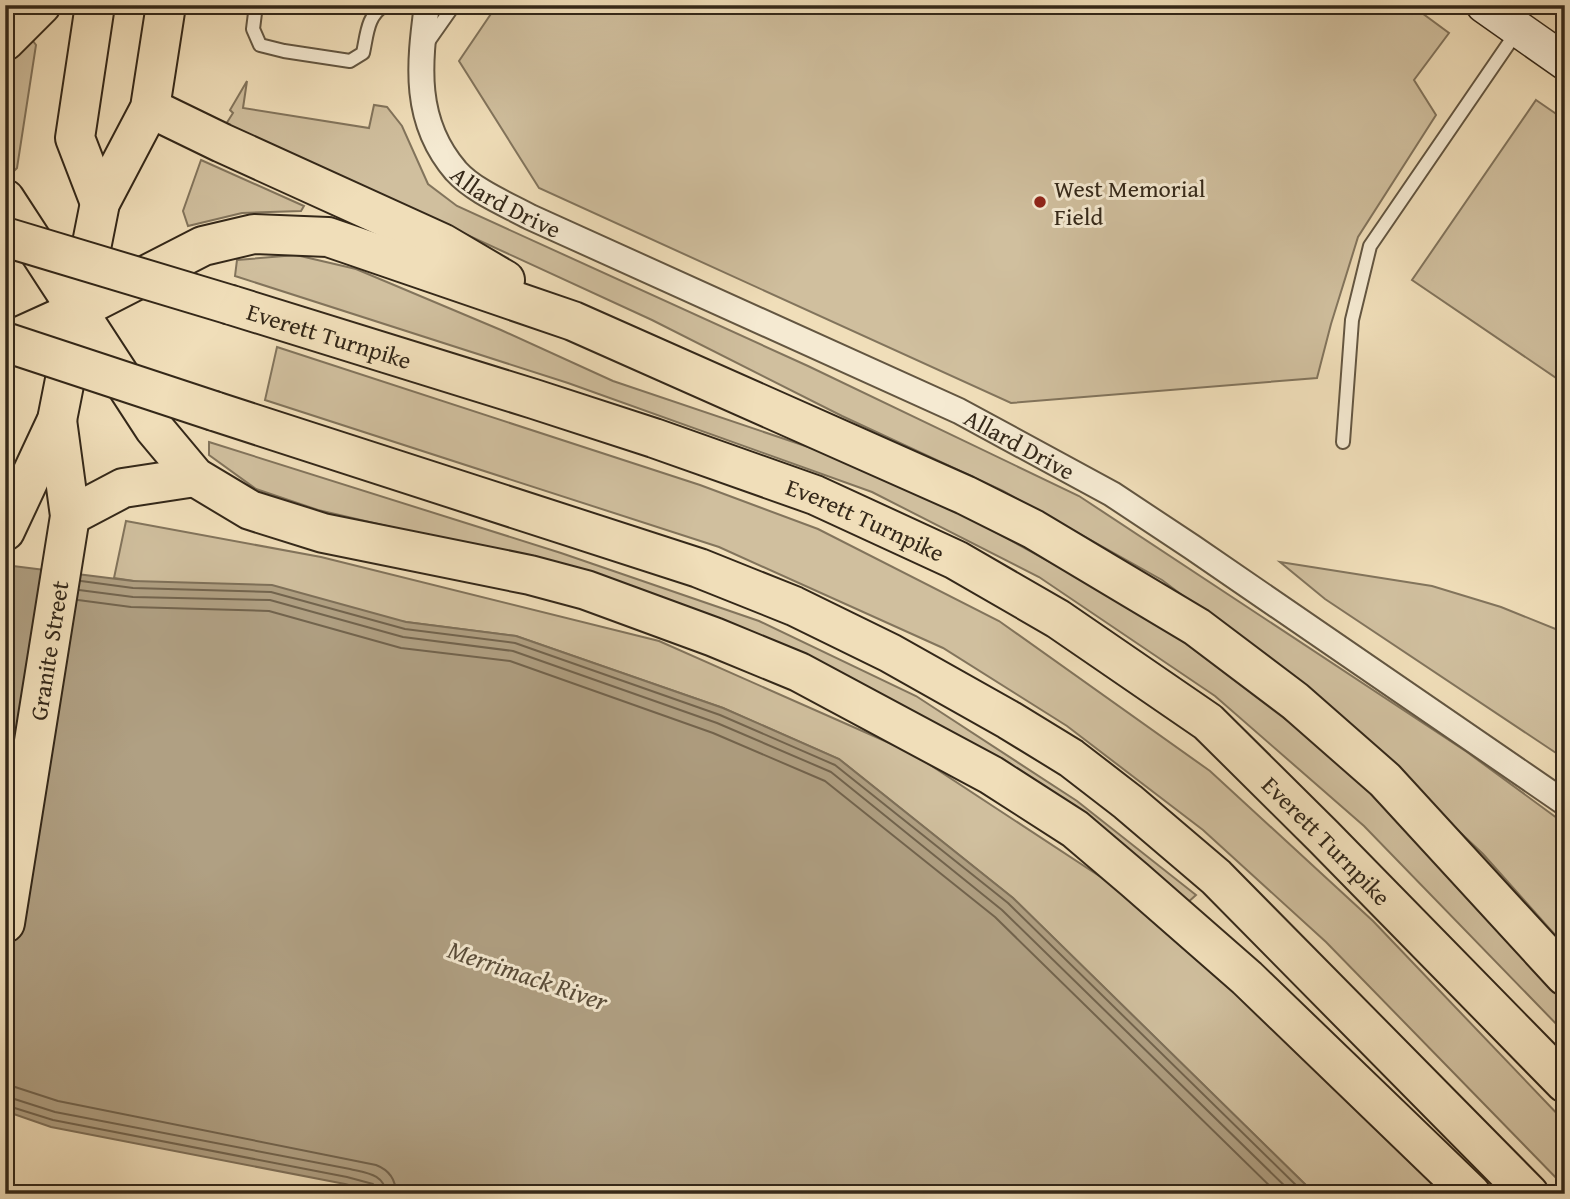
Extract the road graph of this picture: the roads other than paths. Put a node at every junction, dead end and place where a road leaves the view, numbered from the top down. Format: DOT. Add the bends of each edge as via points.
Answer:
graph roads {
  1 [pos="41,5"];
  2 [pos="95,5"];
  3 [pos="166,5"];
  4 [pos="256,5"];
  5 [pos="385,5"];
  6 [pos="401,5"];
  7 [pos="454,5"];
  8 [pos="1484,5"];
  9 [pos="426,7"];
  10 [pos="1518,29"];
  11 [pos="5,41"];
  12 [pos="420,54"];
  13 [pos="1565,62"];
  14 [pos="150,108"];
  15 [pos="5,199"];
  16 [pos="100,203"];
  17 [pos="5,237"];
  18 [pos="78,310"];
  19 [pos="573,321"];
  20 [pos="5,342"];
  21 [pos="57,420"];
  22 [pos="1343,442"];
  23 [pos="195,477"];
  24 [pos="70,516"];
  25 [pos="5,531"];
  26 [pos="1565,803"];
  27 [pos="5,923"];
  28 [pos="1565,976"];
  29 [pos="1565,1083"];
  30 [pos="1471,1194"];
  31 [pos="1529,1194"];
  1 -- 11 [label="main road"];
  2 -- 16 [label="main road" via="75,138"];
  3 -- 14 [label="main road, Granite Street"];
  4 -- 5 [label="lane" via="253,29 260,44 350,61 363,53 370,19"];
  6 -- 9 [label="lane"];
  7 -- 12 [label="lane"];
  8 -- 10 [label="main road"];
  9 -- 12 [label="street, Allard Drive"];
  10 -- 13 [label="main road"];
  10 -- 22 [label="lane" via="1370,246 1352,320"];
  12 -- 26 [label="street, Allard Drive" via="421,96 429,125 457,171 485,192 530,217 959,411 1112,494"];
  14 -- 16 [label="main road, Granite Street"];
  14 -- 19 [label="main road" via="442,243"];
  15 -- 18 [label="main road"];
  16 -- 18 [label="main road, Granite Street"];
  17 -- 29 [label="main road, Everett Turnpike, bridge" via="548,404 815,495 956,560 1058,618 1208,722"];
  18 -- 19 [label="main road" via="203,246 254,234 328,237"];
  18 -- 20 [label="main road"];
  18 -- 21 [label="main road, Granite Street"];
  18 -- 23 [label="main road" via="154,428"];
  19 -- 28 [label="main road" via="965,495 1033,529 1197,627 1295,701 1385,780"];
  20 -- 31 [label="main road, bridge" via="699,568 794,606 890,653 1071,758 1128,802 1216,877"];
  21 -- 24 [label="main road, Granite Street"];
  21 -- 25 [label="main road, Granite Street"];
  23 -- 24 [label="main road" via="123,488"];
  23 -- 30 [label="main road" via="250,510 323,533 530,575 586,590 714,637 799,671 991,775 1075,829 1135,880 1247,978"];
  24 -- 27 [label="main road, Granite Street"];
}
